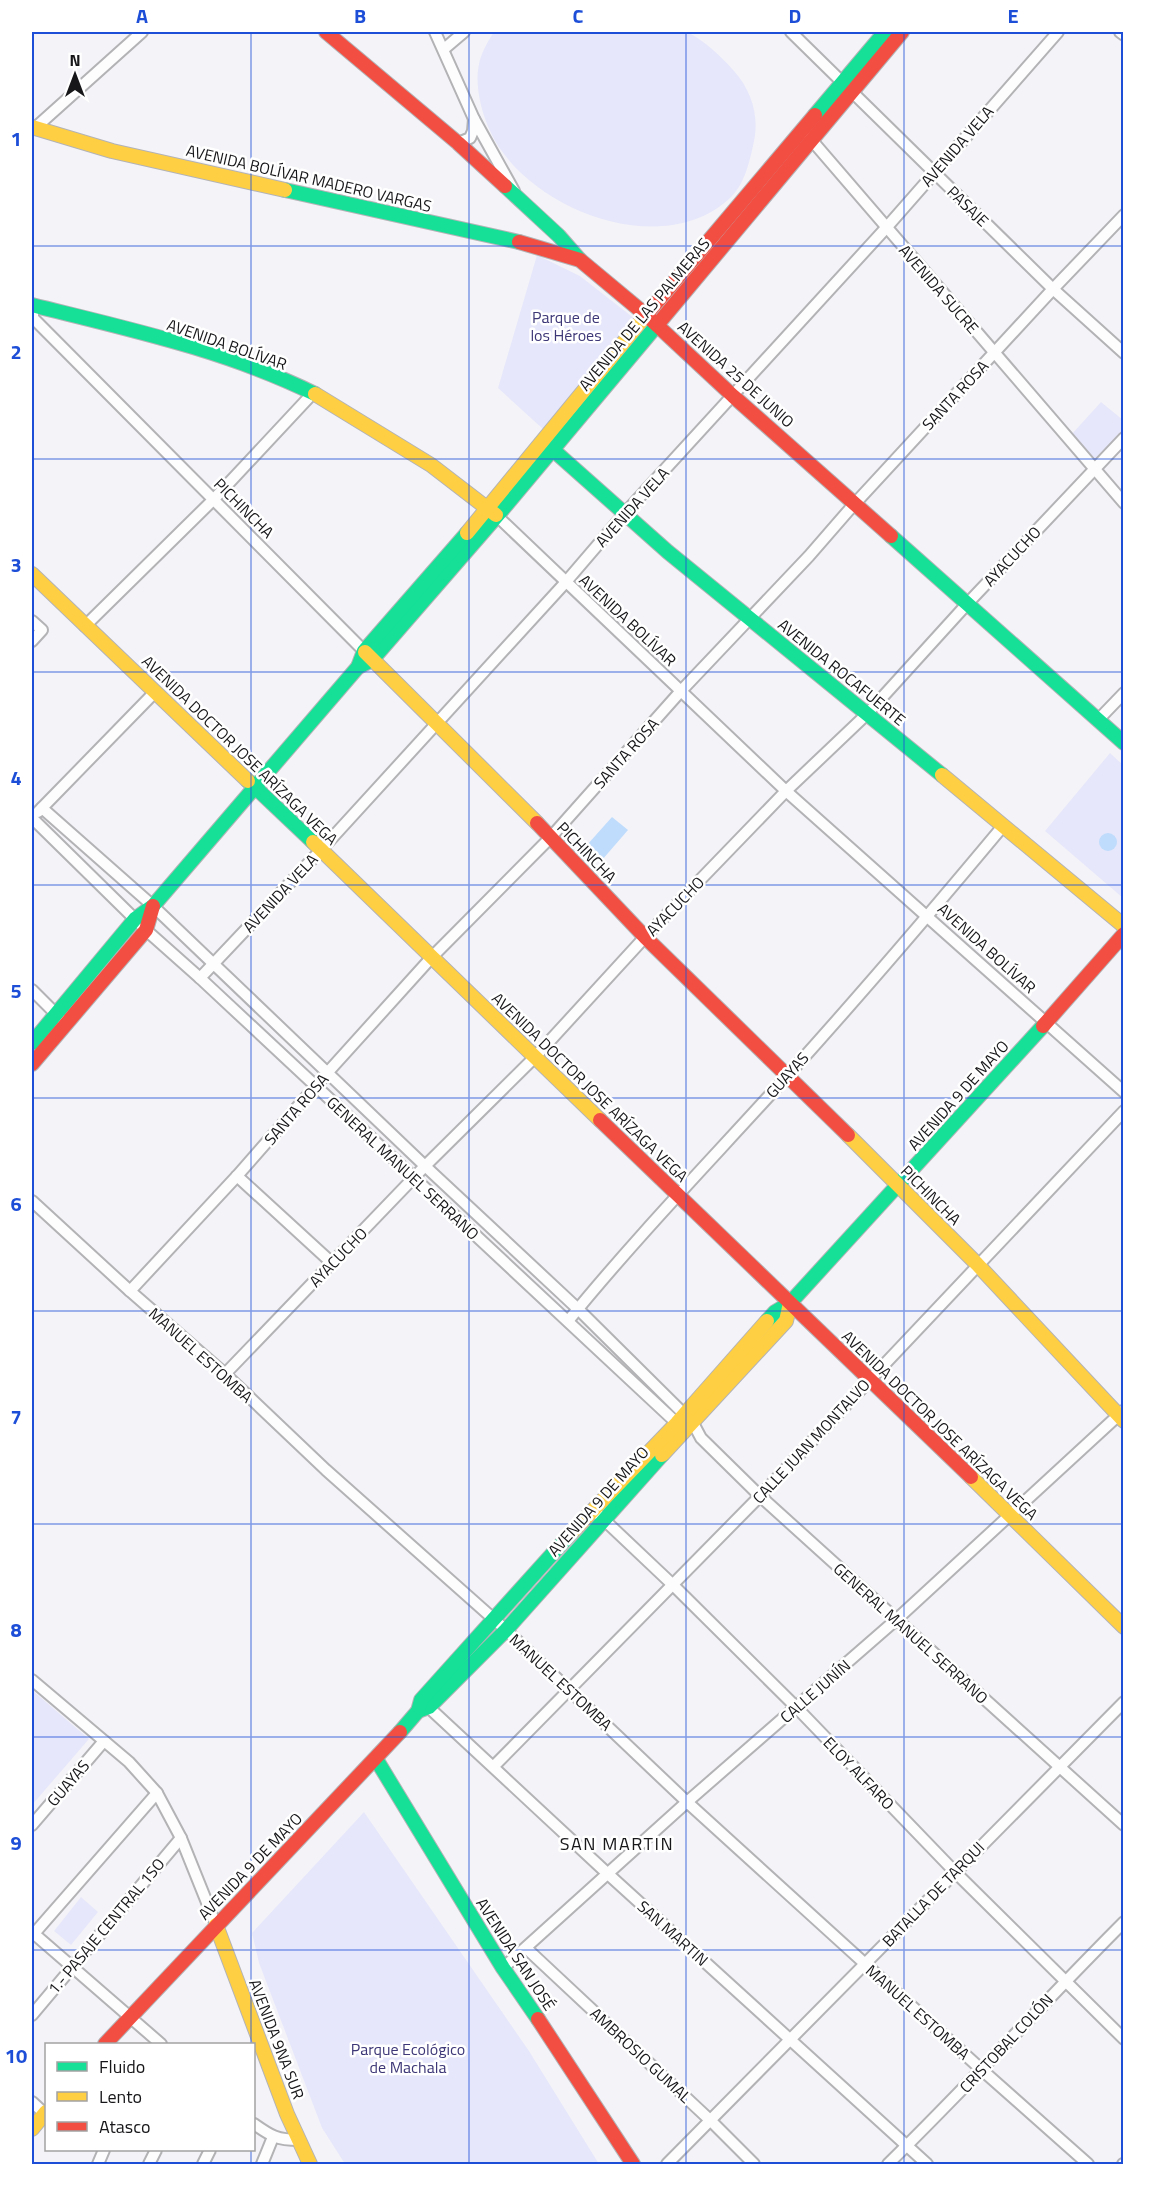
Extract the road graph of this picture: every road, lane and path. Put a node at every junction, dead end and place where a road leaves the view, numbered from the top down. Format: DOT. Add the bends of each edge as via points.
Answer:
graph roads {
  1 [pos="142,32"];
  2 [pos="326,32"];
  3 [pos="435,32"];
  4 [pos="464,32"];
  5 [pos="791,32"];
  6 [pos="885,32"];
  7 [pos="902,32"];
  8 [pos="1058,32"];
  9 [pos="1120,32"];
  10 [pos="1124,35"];
  11 [pos="444,49"];
  12 [pos="847,86"];
  13 [pos="474,119"];
  14 [pos="33,127"];
  15 [pos="806,134"];
  16 [pos="458,143"];
  17 [pos="934,173"];
  18 [pos="519,199"];
  19 [pos="1124,215"];
  20 [pos="886,228"];
  21 [pos="580,260"];
  22 [pos="1053,289"];
  23 [pos="32,312"];
  24 [pos="646,315"];
  25 [pos="657,325"];
  26 [pos="994,353"];
  27 [pos="1124,353"];
  28 [pos="313,393"];
  29 [pos="733,396"];
  30 [pos="1122,442"];
  31 [pos="548,445"];
  32 [pos="1094,469"];
  33 [pos="213,500"];
  34 [pos="855,503"];
  35 [pos="1124,503"];
  36 [pos="492,512"];
  37 [pos="625,513"];
  38 [pos="32,574"];
  39 [pos="566,584"];
  40 [pos="967,604"];
  41 [pos="750,619"];
  42 [pos="32,621"];
  43 [pos="85,626"];
  44 [pos="32,641"];
  45 [pos="368,655"];
  46 [pos="155,692"];
  47 [pos="680,692"];
  48 [pos="1124,693"];
  49 [pos="868,713"];
  50 [pos="1098,720"];
  51 [pos="436,723"];
  52 [pos="1124,743"];
  53 [pos="255,787"];
  54 [pos="786,791"];
  55 [pos="42,808"];
  56 [pos="32,818"];
  57 [pos="1003,826"];
  58 [pos="551,837"];
  59 [pos="321,850"];
  60 [pos="153,906"];
  61 [pos="928,916"];
  62 [pos="135,919"];
  63 [pos="1124,926"];
  64 [pos="146,930"];
  65 [pos="1124,934"];
  66 [pos="645,937"];
  67 [pos="431,958"];
  68 [pos="213,964"];
  69 [pos="200,978"];
  70 [pos="32,990"];
  71 [pos="61,1019"];
  72 [pos="1046,1023"];
  73 [pos="32,1044"];
  74 [pos="535,1057"];
  75 [pos="32,1064"];
  76 [pos="327,1072"];
  77 [pos="788,1075"];
  78 [pos="315,1087"];
  79 [pos="1124,1092"];
  80 [pos="1124,1111"];
  81 [pos="425,1166"];
  82 [pos="237,1176"];
  83 [pos="415,1179"];
  84 [pos="897,1185"];
  85 [pos="677,1193"];
  86 [pos="32,1201"];
  87 [pos="332,1263"];
  88 [pos="977,1264"];
  89 [pos="130,1291"];
  90 [pos="790,1303"];
  91 [pos="578,1309"];
  92 [pos="568,1321"];
  93 [pos="225,1374"];
  94 [pos="870,1379"];
  95 [pos="1122,1416"];
  96 [pos="685,1423"];
  97 [pos="760,1496"];
  98 [pos="593,1509"];
  99 [pos="1011,1516"];
  100 [pos="603,1519"];
  101 [pos="673,1585"];
  102 [pos="493,1620"];
  103 [pos="897,1620"];
  104 [pos="1124,1627"];
  105 [pos="506,1630"];
  106 [pos="32,1680"];
  107 [pos="569,1690"];
  108 [pos="1124,1702"];
  109 [pos="423,1706"];
  110 [pos="796,1707"];
  111 [pos="104,1741"];
  112 [pos="376,1759"];
  113 [pos="494,1766"];
  114 [pos="1057,1767"];
  115 [pos="157,1792"];
  116 [pos="687,1802"];
  117 [pos="32,1825"];
  118 [pos="1124,1825"];
  119 [pos="181,1838"];
  120 [pos="954,1871"];
  121 [pos="608,1875"];
  122 [pos="1124,1922"];
  123 [pos="216,1925"];
  124 [pos="32,1934"];
  125 [pos="526,1948"];
  126 [pos="866,1964"];
  127 [pos="72,1967"];
  128 [pos="503,1968"];
  129 [pos="1065,1981"];
  130 [pos="32,2015"];
  131 [pos="129,2017"];
  132 [pos="1124,2039"];
  133 [pos="150,2040"];
  134 [pos="791,2040"];
  135 [pos="106,2043"];
  136 [pos="982,2070"];
  137 [pos="32,2102"];
  138 [pos="45,2112"];
  139 [pos="45,2114"];
  140 [pos="711,2121"];
  141 [pos="255,2125"];
  142 [pos="32,2129"];
  143 [pos="273,2137"];
  144 [pos="299,2140"];
  145 [pos="907,2146"];
  146 [pos="262,2164"];
  147 [pos="310,2164"];
  148 [pos="633,2164"];
  149 [pos="667,2164"];
  150 [pos="754,2164"];
  151 [pos="888,2164"];
  152 [pos="927,2164"];
  153 [pos="1088,2164"];
  1 -- 14 [label="street"];
  2 -- 16 [label="main road, AVENIDA 25 DE JUNIO"];
  3 -- 11 [label="street"];
  4 -- 11 [label="street"];
  5 -- 12 [label="street, PASAJE"];
  6 -- 12 [label="main road, AVENIDA DE LAS PALMERAS"];
  7 -- 12 [label="main road, AVENIDA DE LAS PALMERAS"];
  8 -- 17 [label="street, AVENIDA VELA"];
  9 -- 10 [label="street"];
  11 -- 13 [label="street"];
  12 -- 15 [label="main road, AVENIDA DE LAS PALMERAS"];
  12 -- 17 [label="street, PASAJE"];
  13 -- 16 [label="street" via="472,135"];
  13 -- 18 [label="street"];
  14 -- 21 [label="main road, AVENIDA BOLÍVAR MADERO VARGAS" via="112,151 535,246"];
  15 -- 20 [label="street, AVENIDA SUCRE"];
  15 -- 24 [label="main road, AVENIDA DE LAS PALMERAS"];
  15 -- 25 [label="main road, AVENIDA DE LAS PALMERAS"];
  16 -- 18 [label="main road, AVENIDA 25 DE JUNIO"];
  17 -- 20 [label="street, AVENIDA VELA"];
  17 -- 22 [label="street, PASAJE"];
  18 -- 21 [label="main road, AVENIDA 25 DE JUNIO"];
  19 -- 22 [label="street, SANTA ROSA"];
  20 -- 26 [label="street, AVENIDA SUCRE"];
  20 -- 29 [label="street, AVENIDA VELA"];
  21 -- 24 [label="main road, AVENIDA 25 DE JUNIO"];
  22 -- 26 [label="street, SANTA ROSA"];
  22 -- 27 [label="street, PASAJE"];
  23 -- 28 [label="main road, AVENIDA BOLÍVAR" via="173,340 262,370"];
  23 -- 33 [label="street, PICHINCHA"];
  24 -- 25 [label="main road, AVENIDA 25 DE JUNIO"];
  24 -- 31 [label="main road, AVENIDA DE LAS PALMERAS"];
  25 -- 29 [label="main road, AVENIDA 25 DE JUNIO"];
  25 -- 31 [label="main road, AVENIDA DE LAS PALMERAS"];
  26 -- 32 [label="street, AVENIDA SUCRE"];
  26 -- 34 [label="street, SANTA ROSA"];
  28 -- 33 [label="street"];
  28 -- 36 [label="main road, AVENIDA BOLÍVAR" via="430,465"];
  29 -- 34 [label="main road, AVENIDA 25 DE JUNIO"];
  29 -- 37 [label="street, AVENIDA VELA"];
  30 -- 32 [label="street, AYACUCHO"];
  31 -- 36 [label="main road, AVENIDA DE LAS PALMERAS"];
  31 -- 37 [label="main road, AVENIDA ROCAFUERTE"];
  32 -- 35 [label="street, AVENIDA SUCRE"];
  32 -- 40 [label="street, AYACUCHO"];
  33 -- 43 [label="street"];
  33 -- 45 [label="street, PICHINCHA"];
  34 -- 40 [label="main road, AVENIDA 25 DE JUNIO"];
  34 -- 41 [label="street, SANTA ROSA"];
  36 -- 39 [label="street, AVENIDA BOLÍVAR"];
  36 -- 45 [label="main road, AVENIDA DE LAS PALMERAS"];
  37 -- 39 [label="street, AVENIDA VELA"];
  37 -- 41 [label="main road, AVENIDA ROCAFUERTE"];
  38 -- 43 [label="main road, AVENIDA DOCTOR JOSE ARÍZAGA VEGA"];
  39 -- 47 [label="street, AVENIDA BOLÍVAR"];
  39 -- 51 [label="street, AVENIDA VELA"];
  40 -- 49 [label="street, AYACUCHO"];
  40 -- 50 [label="main road, AVENIDA 25 DE JUNIO"];
  41 -- 47 [label="street, SANTA ROSA"];
  41 -- 49 [label="main road, AVENIDA ROCAFUERTE"];
  42 -- 44 [label="street" via="42,630"];
  43 -- 46 [label="main road, AVENIDA DOCTOR JOSE ARÍZAGA VEGA"];
  45 -- 51 [label="main road, PICHINCHA"];
  45 -- 53 [label="main road, AVENIDA DE LAS PALMERAS"];
  46 -- 53 [label="main road, AVENIDA DOCTOR JOSE ARÍZAGA VEGA"];
  46 -- 55 [label="street"];
  47 -- 54 [label="street, AVENIDA BOLÍVAR"];
  47 -- 58 [label="street, SANTA ROSA"];
  48 -- 50 [label="street"];
  49 -- 54 [label="street, AYACUCHO"];
  49 -- 57 [label="main road, AVENIDA ROCAFUERTE"];
  50 -- 52 [label="main road, AVENIDA 25 DE JUNIO"];
  51 -- 58 [label="main road, PICHINCHA"];
  51 -- 59 [label="street, AVENIDA VELA"];
  53 -- 59 [label="main road, AVENIDA DOCTOR JOSE ARÍZAGA VEGA"];
  53 -- 60 [label="main road, AVENIDA DE LAS PALMERAS"];
  54 -- 61 [label="street, AVENIDA BOLÍVAR"];
  54 -- 66 [label="street, AYACUCHO"];
  55 -- 56 [label="street"];
  55 -- 60 [label="street, GENERAL MANUEL SERRANO"];
  56 -- 62 [label="street, GENERAL MANUEL SERRANO"];
  57 -- 61 [label="street, GUAYAS"];
  57 -- 63 [label="main road, AVENIDA ROCAFUERTE"];
  58 -- 66 [label="main road, PICHINCHA"];
  58 -- 67 [label="street, SANTA ROSA"];
  59 -- 67 [label="main road, AVENIDA DOCTOR JOSE ARÍZAGA VEGA"];
  59 -- 68 [label="street, AVENIDA VELA"];
  60 -- 62 [label="main road, AVENIDA DE LAS PALMERAS"];
  60 -- 64 [label="main road, AVENIDA DE LAS PALMERAS"];
  60 -- 68 [label="street, GENERAL MANUEL SERRANO"];
  61 -- 72 [label="street, AVENIDA BOLÍVAR"];
  61 -- 77 [label="street, GUAYAS"];
  62 -- 64 [label="street, GENERAL MANUEL SERRANO"];
  62 -- 71 [label="main road, AVENIDA DE LAS PALMERAS"];
  64 -- 69 [label="street, GENERAL MANUEL SERRANO"];
  64 -- 71 [label="main road, AVENIDA DE LAS PALMERAS"];
  65 -- 72 [label="main road, AVENIDA 9 DE MAYO"];
  66 -- 74 [label="street, AYACUCHO"];
  66 -- 77 [label="main road, PICHINCHA"];
  67 -- 74 [label="main road, AVENIDA DOCTOR JOSE ARÍZAGA VEGA"];
  67 -- 76 [label="street, SANTA ROSA"];
  68 -- 69 [label="street, AVENIDA VELA"];
  68 -- 76 [label="street, GENERAL MANUEL SERRANO"];
  69 -- 78 [label="street, GENERAL MANUEL SERRANO"];
  70 -- 71 [label="street"];
  71 -- 73 [label="main road, AVENIDA DE LAS PALMERAS"];
  71 -- 75 [label="main road, AVENIDA DE LAS PALMERAS"];
  72 -- 79 [label="street, AVENIDA BOLÍVAR"];
  72 -- 84 [label="main road, AVENIDA 9 DE MAYO"];
  74 -- 81 [label="street, AYACUCHO"];
  74 -- 85 [label="main road, AVENIDA DOCTOR JOSE ARÍZAGA VEGA"];
  76 -- 78 [label="street, SANTA ROSA"];
  76 -- 81 [label="street, GENERAL MANUEL SERRANO"];
  77 -- 84 [label="main road, PICHINCHA"];
  77 -- 85 [label="street, GUAYAS"];
  78 -- 82 [label="street, SANTA ROSA"];
  78 -- 83 [label="street, GENERAL MANUEL SERRANO"];
  80 -- 88 [label="street, CALLE JUAN MONTALVO"];
  81 -- 83 [label="street, AYACUCHO"];
  81 -- 91 [label="street, GENERAL MANUEL SERRANO"];
  82 -- 87 [label="street"];
  82 -- 89 [label="street, SANTA ROSA"];
  83 -- 87 [label="street, AYACUCHO"];
  83 -- 92 [label="street, GENERAL MANUEL SERRANO"];
  84 -- 88 [label="main road, PICHINCHA"];
  84 -- 90 [label="main road, AVENIDA 9 DE MAYO"];
  85 -- 90 [label="main road, AVENIDA DOCTOR JOSE ARÍZAGA VEGA"];
  85 -- 91 [label="street, GUAYAS"];
  86 -- 89 [label="street, MANUEL ESTOMBA"];
  87 -- 93 [label="street, AYACUCHO"];
  88 -- 94 [label="street, CALLE JUAN MONTALVO"];
  88 -- 95 [label="main road, PICHINCHA"];
  89 -- 93 [label="street, MANUEL ESTOMBA"];
  90 -- 94 [label="main road, AVENIDA DOCTOR JOSE ARÍZAGA VEGA"];
  90 -- 96 [label="main road, AVENIDA 9 DE MAYO" via="775,1312"];
  91 -- 92 [label="street, GUAYAS"];
  91 -- 96 [label="street, GENERAL MANUEL SERRANO"];
  92 -- 96 [label="street, GENERAL MANUEL SERRANO"];
  93 -- 102 [label="street, MANUEL ESTOMBA"];
  94 -- 97 [label="street, CALLE JUAN MONTALVO"];
  94 -- 99 [label="main road, AVENIDA DOCTOR JOSE ARÍZAGA VEGA"];
  95 -- 99 [label="street, CALLE JUNÍN"];
  96 -- 97 [label="street, GENERAL MANUEL SERRANO"];
  96 -- 98 [label="main road, AVENIDA 9 DE MAYO"];
  96 -- 100 [label="main road, AVENIDA 9 DE MAYO"];
  97 -- 101 [label="street, CALLE JUAN MONTALVO"];
  97 -- 103 [label="street, GENERAL MANUEL SERRANO"];
  98 -- 100 [label="street, ELOY ALFARO"];
  98 -- 102 [label="main road, AVENIDA 9 DE MAYO"];
  99 -- 103 [label="street, CALLE JUNÍN"];
  99 -- 104 [label="main road, AVENIDA DOCTOR JOSE ARÍZAGA VEGA"];
  100 -- 101 [label="street, ELOY ALFARO"];
  100 -- 105 [label="main road, AVENIDA 9 DE MAYO"];
  101 -- 107 [label="street, CALLE JUAN MONTALVO"];
  101 -- 110 [label="street, ELOY ALFARO"];
  102 -- 105 [label="street, MANUEL ESTOMBA"];
  102 -- 109 [label="main road, AVENIDA 9 DE MAYO"];
  103 -- 110 [label="street, CALLE JUNÍN"];
  103 -- 114 [label="street, GENERAL MANUEL SERRANO"];
  105 -- 107 [label="street, MANUEL ESTOMBA"];
  105 -- 109 [label="main road, AVENIDA 9 DE MAYO"];
  106 -- 111 [label="street"];
  107 -- 113 [label="street, CALLE JUAN MONTALVO"];
  107 -- 116 [label="street, MANUEL ESTOMBA"];
  108 -- 114 [label="street, BATALLA DE TARQUI"];
  109 -- 112 [label="main road, AVENIDA 9 DE MAYO"];
  109 -- 113 [label="street, SAN MARTIN"];
  110 -- 116 [label="street, CALLE JUNÍN"];
  110 -- 120 [label="street, ELOY ALFARO"];
  111 -- 115 [label="street"];
  111 -- 117 [label="street, GUAYAS"];
  112 -- 123 [label="main road, AVENIDA 9 DE MAYO"];
  112 -- 128 [label="main road, AVENIDA SAN JOSÉ"];
  113 -- 121 [label="street, SAN MARTIN"];
  114 -- 118 [label="street, GENERAL MANUEL SERRANO"];
  114 -- 120 [label="street, BATALLA DE TARQUI"];
  115 -- 119 [label="street"];
  115 -- 124 [label="street"];
  116 -- 121 [label="street, CALLE JUNÍN"];
  116 -- 126 [label="street, MANUEL ESTOMBA"];
  119 -- 123 [label="street"];
  119 -- 127 [label="street, 1.- PASAJE CENTRAL 1SO"];
  120 -- 126 [label="street, BATALLA DE TARQUI"];
  120 -- 129 [label="street, ELOY ALFARO"];
  121 -- 125 [label="street, CALLE JUNÍN"];
  121 -- 134 [label="street, SAN MARTIN"];
  122 -- 129 [label="street, CRISTOBAL COLÓN"];
  123 -- 131 [label="main road, AVENIDA 9 DE MAYO"];
  123 -- 144 [label="main road, AVENIDA 9NA SUR"];
  124 -- 127 [label="street"];
  125 -- 128 [label="street, CALLE JUNÍN"];
  125 -- 140 [label="street, AMBROSIO GUMAL"];
  126 -- 134 [label="street, BATALLA DE TARQUI"];
  126 -- 136 [label="street, MANUEL ESTOMBA"];
  127 -- 130 [label="street, 1.- PASAJE CENTRAL 1SO"];
  127 -- 131 [label="street"];
  128 -- 148 [label="main road, AVENIDA SAN JOSÉ"];
  129 -- 132 [label="street, ELOY ALFARO"];
  129 -- 136 [label="street, CRISTOBAL COLÓN"];
  131 -- 133 [label="street"];
  131 -- 135 [label="main road, AVENIDA 9 DE MAYO"];
  134 -- 140 [label="street, BATALLA DE TARQUI"];
  134 -- 145 [label="street, SAN MARTIN"];
  136 -- 145 [label="street, CRISTOBAL COLÓN"];
  136 -- 153 [label="street, MANUEL ESTOMBA"];
  137 -- 138 [label="street"];
  139 -- 142 [label="main road"];
  140 -- 149 [label="street, BATALLA DE TARQUI"];
  140 -- 150 [label="street, AMBROSIO GUMAL"];
  141 -- 143 [label="street"];
  143 -- 144 [label="street"];
  143 -- 146 [label="street"];
  144 -- 147 [label="main road, AVENIDA 9NA SUR"];
  145 -- 151 [label="street, CRISTOBAL COLÓN"];
  145 -- 152 [label="street, SAN MARTIN"];
}
